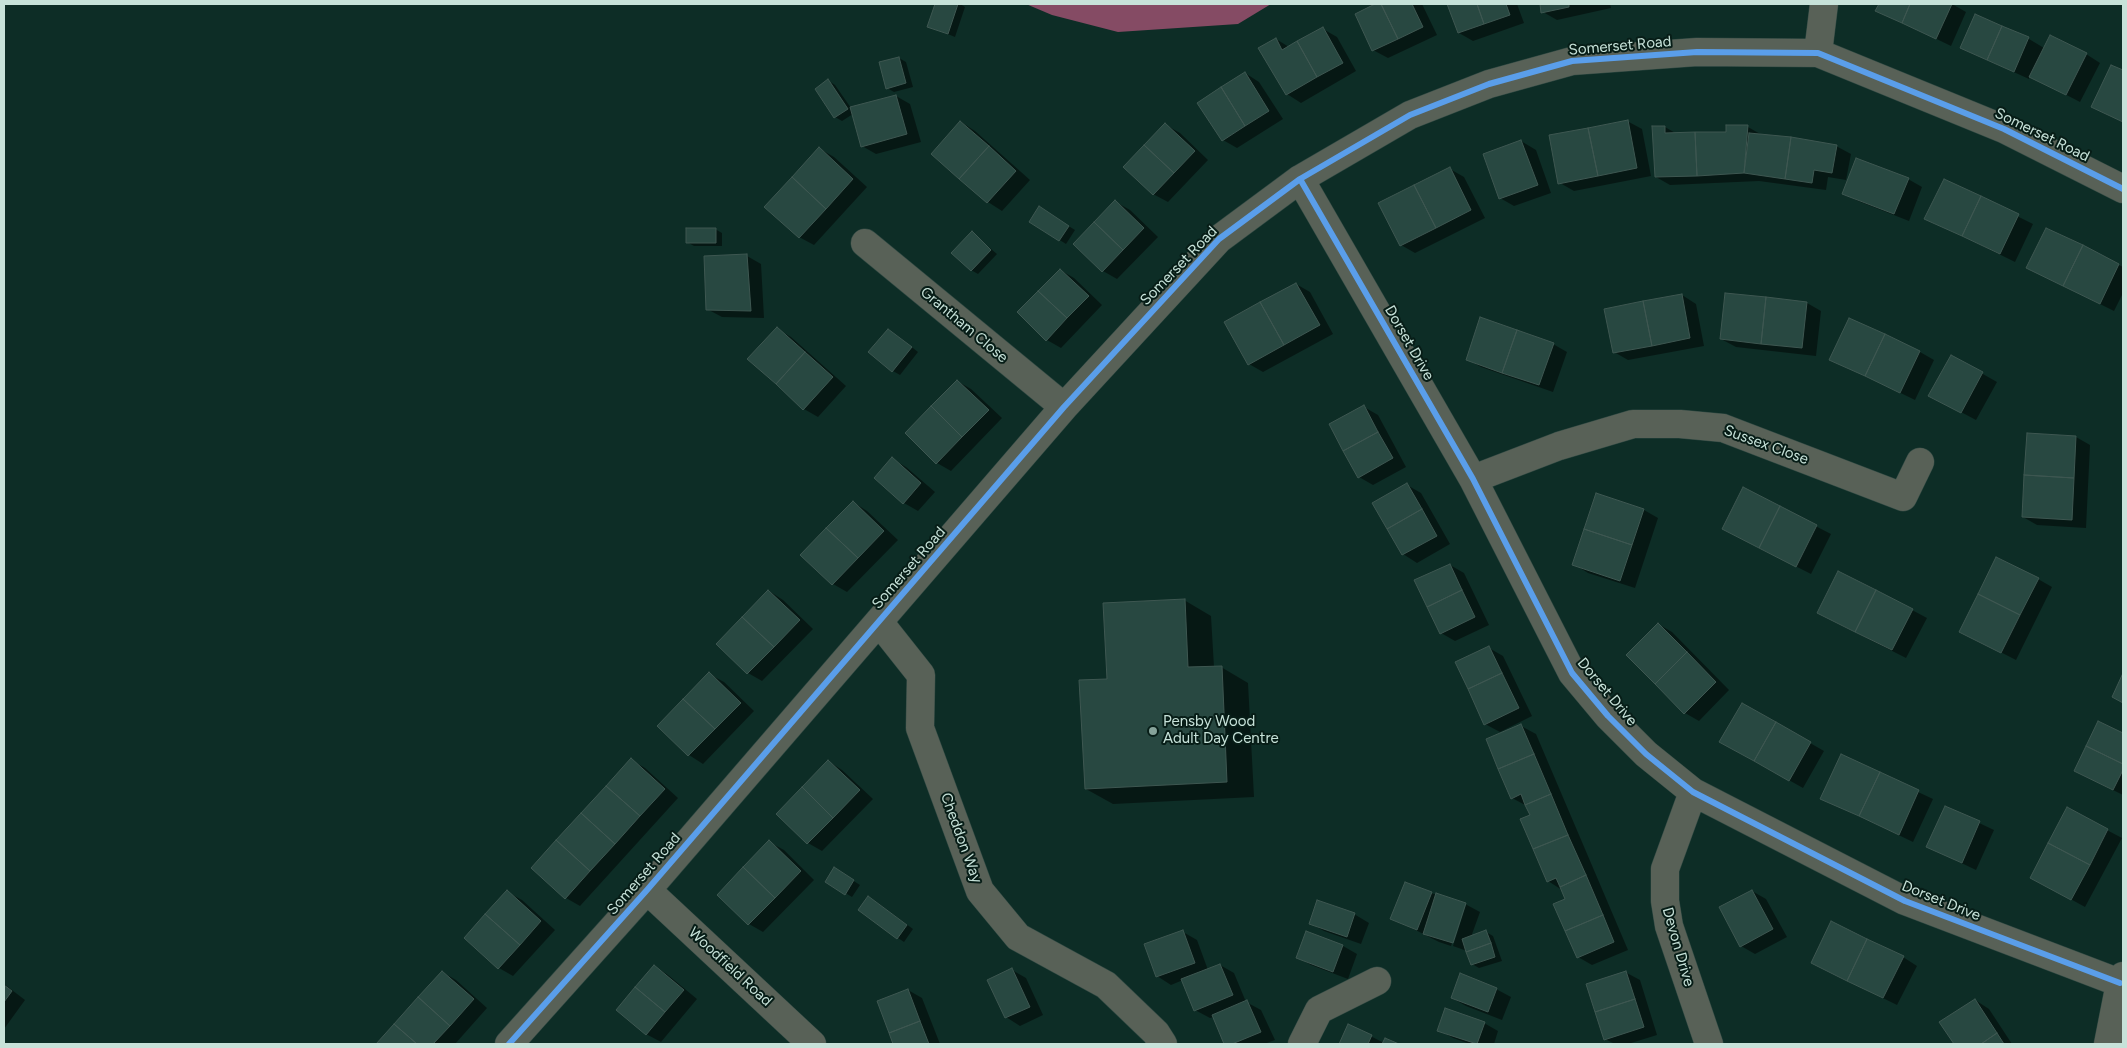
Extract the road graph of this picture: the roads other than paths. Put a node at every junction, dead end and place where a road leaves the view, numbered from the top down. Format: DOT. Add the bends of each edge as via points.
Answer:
graph roads {
  1 [pos="1824,4"];
  2 [pos="1818,53"];
  3 [pos="1300,179"];
  4 [pos="2123,189"];
  5 [pos="865,242"];
  6 [pos="1064,407"];
  7 [pos="1920,462"];
  8 [pos="1473,479"];
  9 [pos="879,622"];
  10 [pos="1693,792"];
  11 [pos="648,890"];
  12 [pos="2122,980"];
  13 [pos="1377,981"];
  14 [pos="509,1044"];
  15 [pos="812,1044"];
  16 [pos="1163,1044"];
  17 [pos="1302,1044"];
  18 [pos="1709,1044"];
  19 [pos="2108,1044"];
  1 -- 2 [label="street"];
  2 -- 3 [label="street, Somerset Road" via="1697,52 1572,61 1488,84 1410,115"];
  2 -- 4 [label="street, Somerset Road" via="2004,129"];
  3 -- 6 [label="street, Somerset Road" via="1219,239"];
  3 -- 8 [label="street, Dorset Drive"];
  5 -- 6 [label="street, Grantham Close"];
  6 -- 9 [label="street, Somerset Road"];
  7 -- 8 [label="street, Sussex Close" via="1903,498 1724,428 1633,424 1559,446"];
  8 -- 10 [label="street, Dorset Drive" via="1572,673 1646,754"];
  9 -- 11 [label="street, Somerset Road"];
  9 -- 16 [label="street, Cheddon Way" via="921,675 920,728 980,891 1018,936 1106,985 1156,1033"];
  10 -- 12 [label="street, Dorset Drive" via="1904,901"];
  10 -- 18 [label="street, Devon Drive" via="1665,869 1665,901 1669,926"];
  11 -- 14 [label="street, Somerset Road"];
  11 -- 15 [label="street, Woodfield Road"];
  12 -- 19 [label="street"];
  13 -- 17 [label="street" via="1319,1010"];
}
